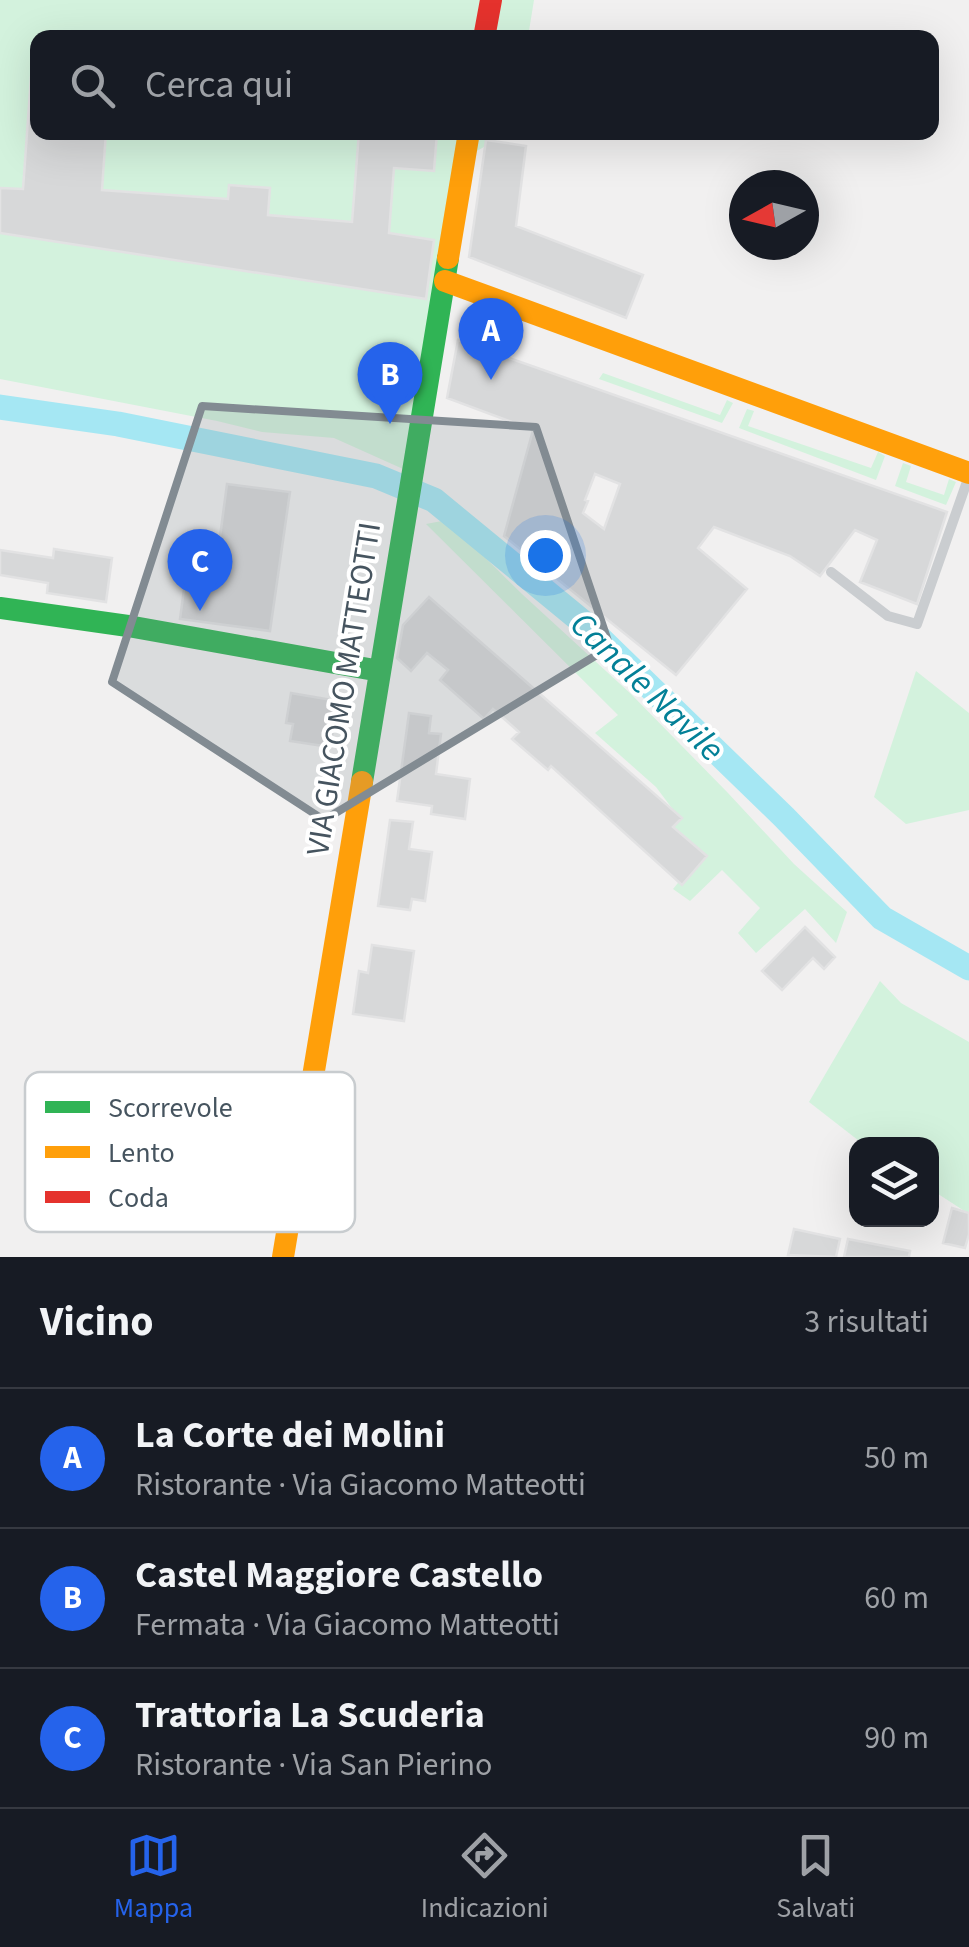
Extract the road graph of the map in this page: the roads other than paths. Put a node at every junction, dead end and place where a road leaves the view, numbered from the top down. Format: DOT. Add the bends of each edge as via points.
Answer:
graph roads {
  1 [pos="490,0"];
  2 [pos="485,30"];
  3 [pos="468,140"];
  4 [pos="445,281"];
  5 [pos="969,474"];
  6 [pos="832,572"];
  7 [pos="0,608"];
  8 [pos="380,670"];
  9 [pos="313,1072"];
  10 [pos="286,1232"];
  11 [pos="282,1257"];
  1 -- 2 [label="street"];
  3 -- 4 [label="street, VIA GIACOMO MATTEOTTI"];
  4 -- 5 [label="street"];
  4 -- 8 [label="street, VIA GIACOMO MATTEOTTI"];
  5 -- 6 [label="lane" via="917,624 888,616"];
  7 -- 8 [label="street"];
  8 -- 9 [label="street, VIA GIACOMO MATTEOTTI"];
  10 -- 11 [label="street, VIA GIACOMO MATTEOTTI"];
}
